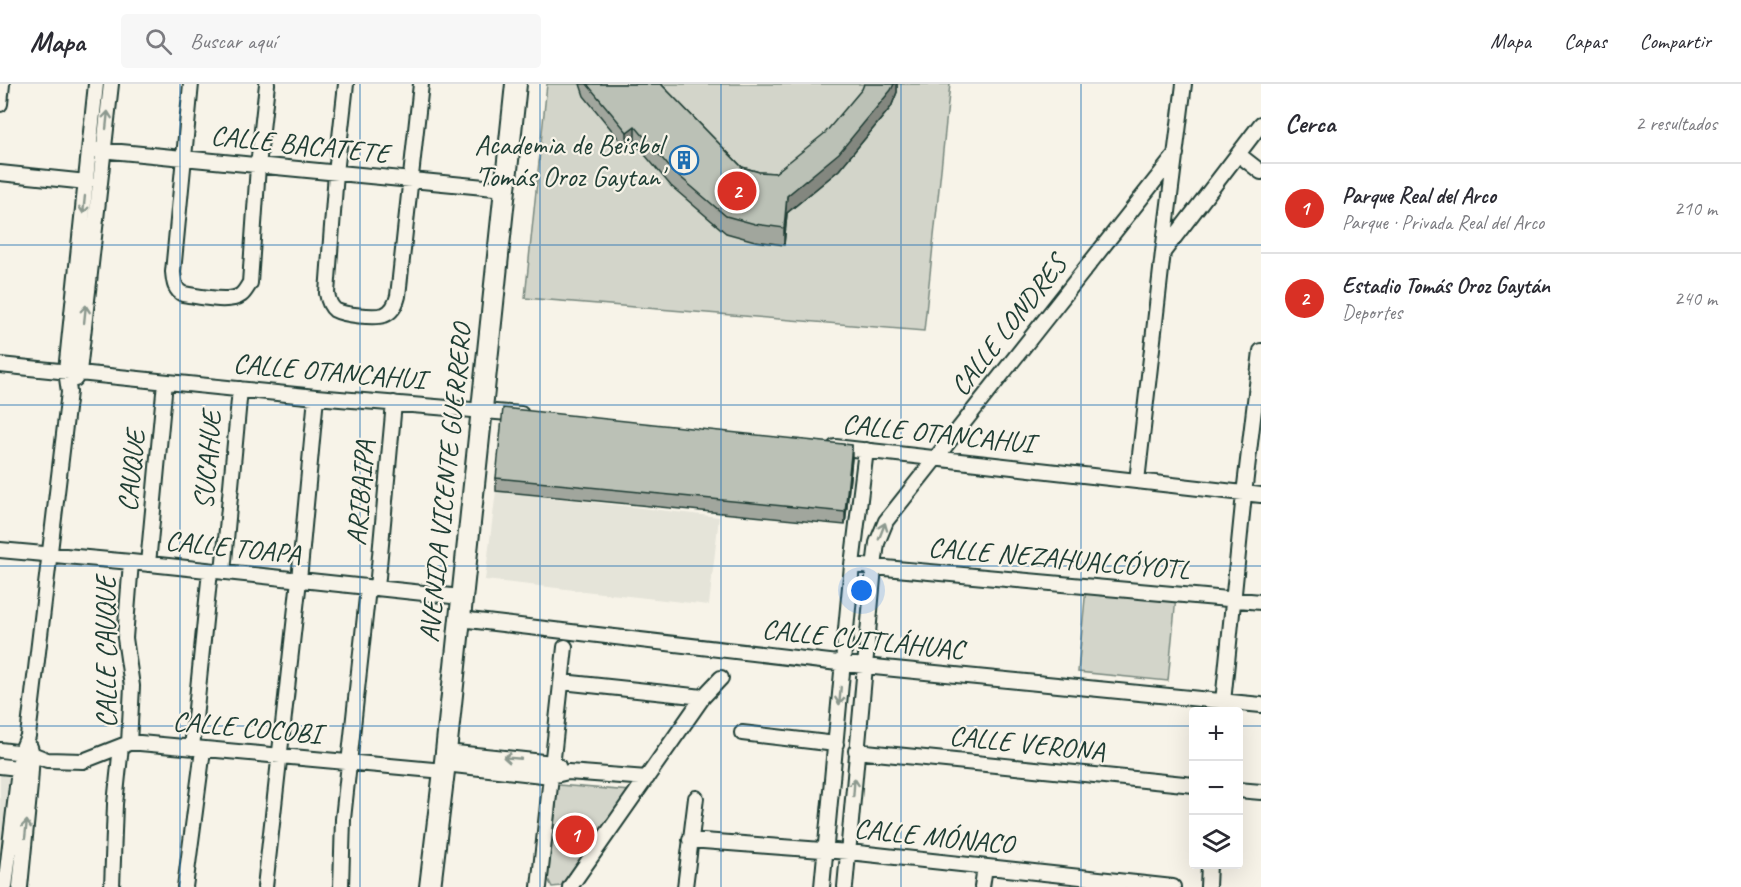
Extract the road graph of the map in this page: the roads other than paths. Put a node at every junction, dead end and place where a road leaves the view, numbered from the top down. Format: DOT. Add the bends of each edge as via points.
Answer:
graph roads {
  1 [pos="2,84"];
  2 [pos="96,84"];
  3 [pos="111,84"];
  4 [pos="191,84"];
  5 [pos="267,84"];
  6 [pos="346,84"];
  7 [pos="420,84"];
  8 [pos="516,84"];
  9 [pos="1184,84"];
  10 [pos="0,104"];
  11 [pos="1261,124"];
  12 [pos="97,150"];
  13 [pos="1176,154"];
  14 [pos="1238,154"];
  15 [pos="184,157"];
  16 [pos="258,166"];
  17 [pos="1261,172"];
  18 [pos="0,173"];
  19 [pos="336,173"];
  20 [pos="411,181"];
  21 [pos="87,182"];
  22 [pos="505,189"];
  23 [pos="1162,252"];
  24 [pos="1261,351"];
  25 [pos="0,364"];
  26 [pos="72,371"];
  27 [pos="165,382"];
  28 [pos="1259,382"];
  29 [pos="240,388"];
  30 [pos="316,397"];
  31 [pos="394,403"];
  32 [pos="481,410"];
  33 [pos="538,416"];
  34 [pos="820,445"];
  35 [pos="867,450"];
  36 [pos="935,458"];
  37 [pos="1137,481"];
  38 [pos="1244,494"];
  39 [pos="1261,495"];
  40 [pos="0,550"];
  41 [pos="50,554"];
  42 [pos="131,562"];
  43 [pos="147,564"];
  44 [pos="852,565"];
  45 [pos="874,567"];
  46 [pos="217,571"];
  47 [pos="299,580"];
  48 [pos="372,588"];
  49 [pos="461,597"];
  50 [pos="1233,599"];
  51 [pos="1261,602"];
  52 [pos="460,619"];
  53 [pos="565,647"];
  54 [pos="843,664"];
  55 [pos="864,666"];
  56 [pos="721,678"];
  57 [pos="562,682"];
  58 [pos="703,697"];
  59 [pos="1261,705"];
  60 [pos="1223,706"];
  61 [pos="742,733"];
  62 [pos="836,744"];
  63 [pos="125,745"];
  64 [pos="198,749"];
  65 [pos="0,750"];
  66 [pos="856,751"];
  67 [pos="27,753"];
  68 [pos="280,755"];
  69 [pos="47,760"];
  70 [pos="445,762"];
  71 [pos="350,763"];
  72 [pos="0,766"];
  73 [pos="25,768"];
  74 [pos="552,769"];
  75 [pos="647,778"];
  76 [pos="1189,784"];
  77 [pos="1243,790"];
  78 [pos="1261,792"];
  79 [pos="696,798"];
  80 [pos="690,840"];
  81 [pos="826,850"];
  82 [pos="849,852"];
  83 [pos="985,867"];
  84 [pos="1209,869"];
  85 [pos="1075,882"];
  86 [pos="5,887"];
  87 [pos="20,887"];
  88 [pos="112,887"];
  89 [pos="184,887"];
  90 [pos="265,887"];
  91 [pos="341,887"];
  92 [pos="430,887"];
  93 [pos="539,887"];
  94 [pos="570,887"];
  95 [pos="685,887"];
  96 [pos="822,887"];
  97 [pos="845,887"];
  98 [pos="982,887"];
  99 [pos="1173,887"];
  100 [pos="1208,887"];
  1 -- 10 [label="street"];
  2 -- 12 [label="street"];
  12 -- 3 [label="street, one-way"];
  4 -- 15 [label="street"];
  5 -- 16 [label="street"];
  6 -- 19 [label="street"];
  7 -- 20 [label="street"];
  8 -- 22 [label="main road, AVENIDA VICENTE GUERRERO"];
  9 -- 13 [label="street"];
  11 -- 14 [label="street"];
  12 -- 15 [label="street, CALLE BACATETE"];
  12 -- 21 [label="street"];
  26 -- 12 [label="street, one-way"];
  13 -- 23 [label="street"];
  13 -- 36 [label="street, CALLE LONDRES"];
  14 -- 17 [label="street"];
  14 -- 23 [label="street"];
  15 -- 16 [label="street, CALLE BACATETE"];
  15 -- 16 [label="street" via="174,280 179,292 204,297 234,299 250,283"];
  16 -- 19 [label="street, CALLE BACATETE"];
  18 -- 21 [label="street"];
  19 -- 20 [label="street, CALLE BACATETE"];
  19 -- 20 [label="street" via="328,297 337,311 359,315 383,315 396,302"];
  20 -- 22 [label="street, CALLE BACATETE"];
  21 -- 26 [label="street, one-way"];
  22 -- 32 [label="main road, AVENIDA VICENTE GUERRERO"];
  23 -- 37 [label="street"];
  24 -- 28 [label="street"];
  25 -- 26 [label="street, CALLE OTANCAHUI"];
  26 -- 27 [label="street, CALLE OTANCAHUI"];
  26 -- 41 [label="street"];
  27 -- 29 [label="street, CALLE OTANCAHUI"];
  27 -- 43 [label="street, CAUQUE"];
  28 -- 38 [label="street"];
  29 -- 30 [label="street, CALLE OTANCAHUI"];
  29 -- 46 [label="street, SUCAHUE"];
  30 -- 31 [label="street, CALLE OTANCAHUI"];
  30 -- 47 [label="street"];
  31 -- 32 [label="street, CALLE OTANCAHUI"];
  31 -- 48 [label="street, ARIBAIPA"];
  32 -- 33 [label="street, CALLE OTANCAHUI"];
  32 -- 49 [label="main road, AVENIDA VICENTE GUERRERO"];
  34 -- 35 [label="street, CALLE OTANCAHUI"];
  35 -- 36 [label="street, CALLE OTANCAHUI"];
  35 -- 44 [label="street"];
  36 -- 37 [label="street, CALLE OTANCAHUI"];
  45 -- 36 [label="street, CALLE LONDRES, one-way" via="877,543 886,521"];
  37 -- 38 [label="street, CALLE OTANCAHUI"];
  38 -- 39 [label="street, CALLE OTANCAHUI"];
  38 -- 50 [label="street"];
  40 -- 41 [label="street, CALLE TOAPA"];
  41 -- 42 [label="street, CALLE TOAPA"];
  41 -- 67 [label="street"];
  42 -- 43 [label="street, CALLE TOAPA"];
  42 -- 63 [label="street, CALLE CAUQUE" via="125,638 132,686"];
  43 -- 46 [label="street, CALLE TOAPA"];
  44 -- 45 [label="street, CALLE NEZAHUALCÓYOTL"];
  44 -- 54 [label="street"];
  45 -- 50 [label="street, CALLE NEZAHUALCÓYOTL"];
  45 -- 55 [label="street, CALLE LONDRES"];
  46 -- 47 [label="street, CALLE TOAPA"];
  46 -- 64 [label="street, SUCAHUE"];
  47 -- 48 [label="street, CALLE TOAPA"];
  47 -- 68 [label="street"];
  48 -- 49 [label="street, CALLE TOAPA"];
  48 -- 71 [label="street, ARIBAIPA"];
  49 -- 52 [label="main road, AVENIDA VICENTE GUERRERO"];
  50 -- 51 [label="street, CALLE NEZAHUALCÓYOTL"];
  50 -- 60 [label="street"];
  52 -- 54 [label="street, CALLE CUITLÁHUAC"];
  52 -- 70 [label="main road, AVENIDA VICENTE GUERRERO"];
  53 -- 57 [label="street"];
  54 -- 55 [label="street, CALLE CUITLÁHUAC"];
  54 -- 62 [label="street, one-way"];
  55 -- 60 [label="street, CALLE CUITLÁHUAC"];
  55 -- 66 [label="street, CALLE LONDRES"];
  56 -- 58 [label="street"];
  57 -- 58 [label="street"];
  57 -- 74 [label="street"];
  58 -- 75 [label="street"];
  59 -- 60 [label="street, CALLE CUITLÁHUAC"];
  61 -- 62 [label="street"];
  62 -- 81 [label="street"];
  63 -- 64 [label="street, CALLE COCOBI" via="140,742"];
  63 -- 69 [label="street, CALLE COCOBI" via="83,761"];
  63 -- 88 [label="street, CALLE CAUQUE" via="115,804"];
  64 -- 68 [label="street, CALLE COCOBI"];
  64 -- 89 [label="street, SUCAHUE"];
  65 -- 67 [label="street, CALLE COCOBI"];
  66 -- 76 [label="street, CALLE VERONA"];
  82 -- 66 [label="street, CALLE LONDRES, one-way"];
  67 -- 69 [label="street, CALLE COCOBI"];
  67 -- 73 [label="street"];
  68 -- 71 [label="street, CALLE COCOBI"];
  68 -- 90 [label="street"];
  69 -- 73 [label="street"];
  70 -- 71 [label="street, CALLE COCOBI"];
  70 -- 74 [label="street, CALLE COCOBI"];
  70 -- 92 [label="main road, AVENIDA VICENTE GUERRERO"];
  71 -- 91 [label="street, ARIBAIPA"];
  72 -- 73 [label="street"];
  73 -- 86 [label="street"];
  87 -- 73 [label="street, one-way"];
  74 -- 75 [label="street, CALLE COCOBI"];
  74 -- 93 [label="street"];
  75 -- 94 [label="street"];
  77 -- 78 [label="street"];
  79 -- 80 [label="street"];
  80 -- 81 [label="street, CALLE MÓNACO"];
  80 -- 95 [label="street"];
  81 -- 82 [label="street, CALLE MÓNACO"];
  81 -- 96 [label="street"];
  82 -- 83 [label="street, CALLE MÓNACO"];
  82 -- 97 [label="street, CALLE LONDRES"];
  83 -- 85 [label="street, CALLE MÓNACO"];
  83 -- 98 [label="street"];
  84 -- 100 [label="street"];
  85 -- 99 [label="street, CALLE MÓNACO"];
}
